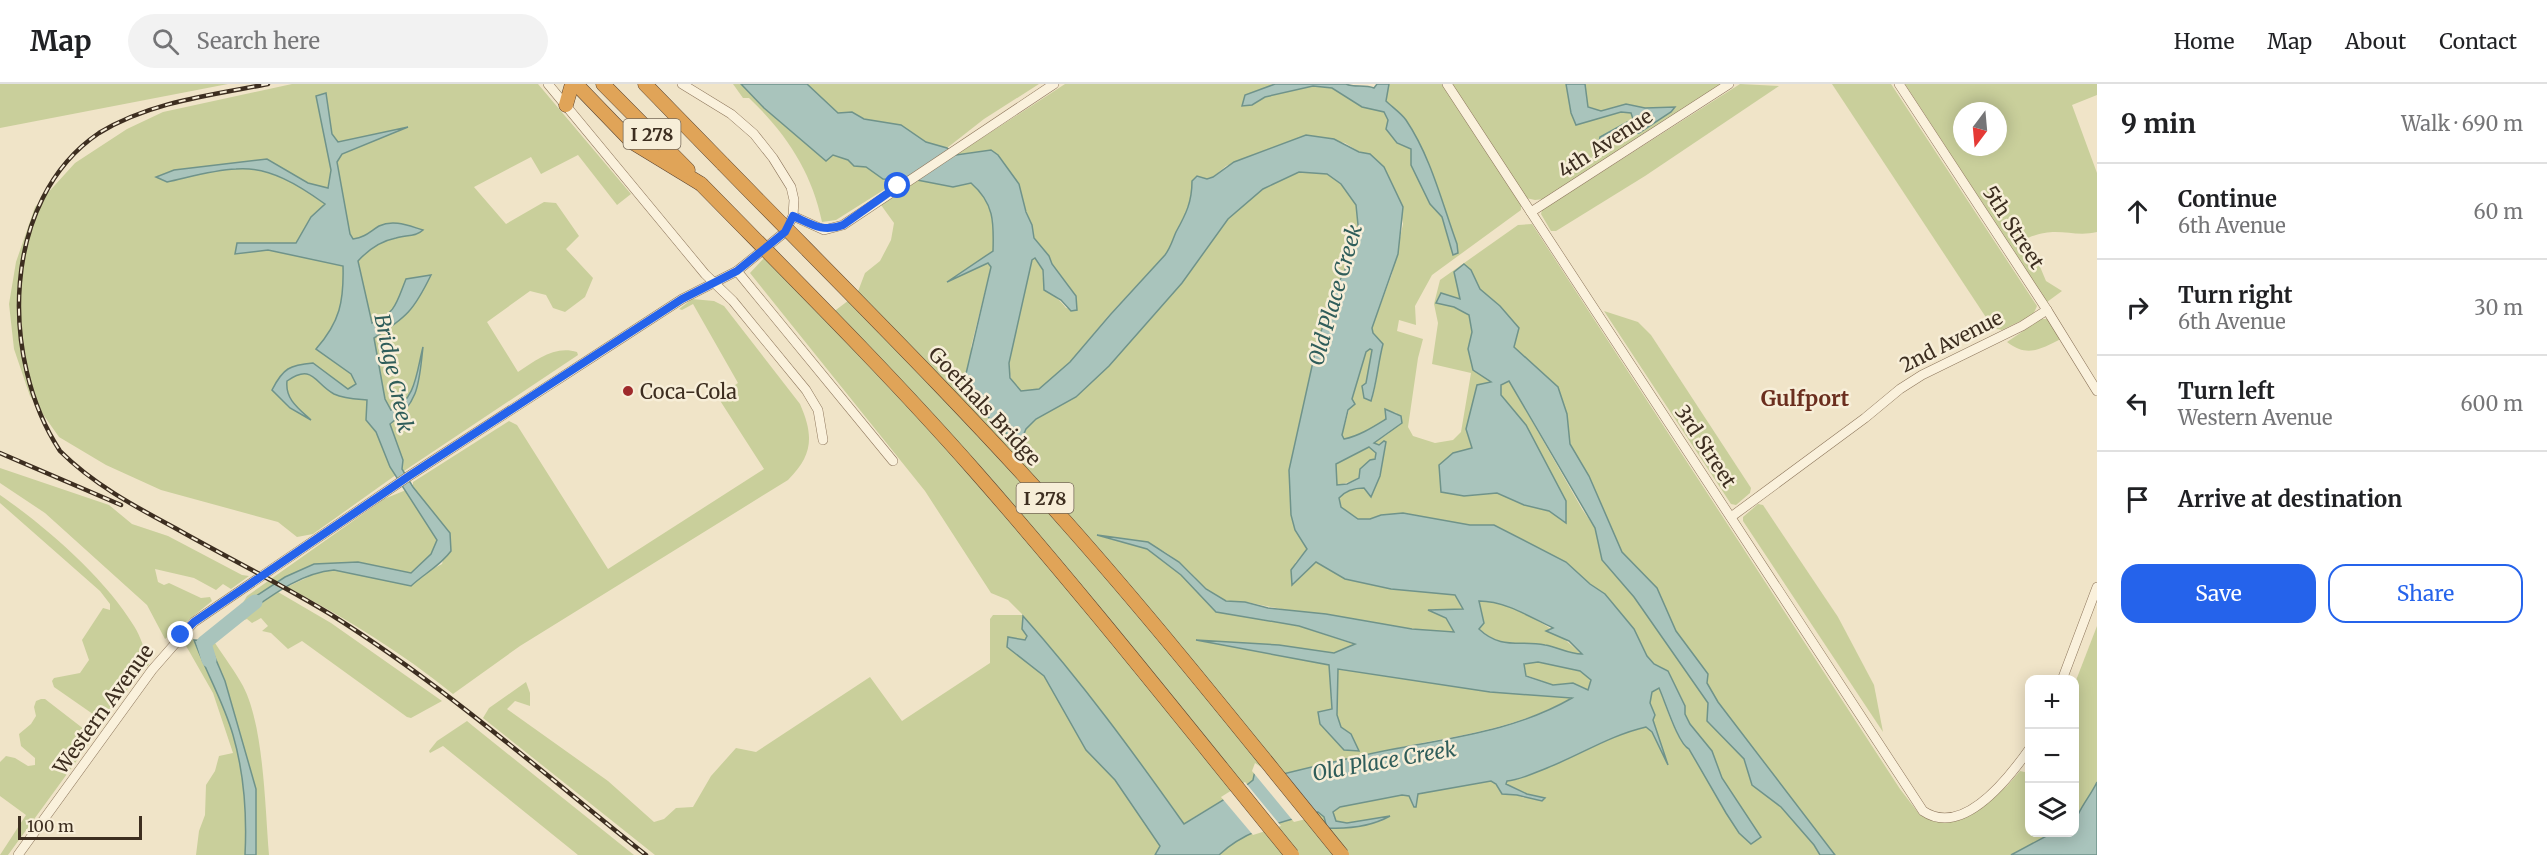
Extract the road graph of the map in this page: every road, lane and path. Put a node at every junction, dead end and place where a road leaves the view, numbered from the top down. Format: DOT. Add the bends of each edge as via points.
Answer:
graph roads {
  1 [pos="548,84"];
  2 [pos="574,84"];
  3 [pos="603,84"];
  4 [pos="645,84"];
  5 [pos="682,84"];
  6 [pos="1054,84"];
  7 [pos="1447,84"];
  8 [pos="1729,84"];
  9 [pos="1899,84"];
  10 [pos="566,105"];
  11 [pos="701,184"];
  12 [pos="1531,212"];
  13 [pos="793,216"];
  14 [pos="737,271"];
  15 [pos="715,284"];
  16 [pos="2047,310"];
  17 [pos="2097,391"];
  18 [pos="823,440"];
  19 [pos="893,461"];
  20 [pos="1731,517"];
  21 [pos="2097,587"];
  22 [pos="2064,675"];
  23 [pos="2025,754"];
  24 [pos="18,855"];
  25 [pos="1292,855"];
  26 [pos="1342,855"];
  1 -- 10 [label="street"];
  2 -- 10 [label="highway"];
  2 -- 11 [label="highway" via="632,142"];
  3 -- 11 [label="highway, I 278"];
  4 -- 26 [label="highway, Goethals Bridge / I 278, bridge" via="964,410 1065,520"];
  5 -- 13 [label="street" via="724,108 761,142 790,188 795,205"];
  6 -- 13 [label="street" via="843,225 824,230"];
  7 -- 12 [label="street, 3rd Street"];
  8 -- 12 [label="street, 4th Avenue"];
  9 -- 16 [label="street, 5th Street"];
  10 -- 15 [label="street"];
  11 -- 25 [label="highway, I 278, bridge" via="973,470"];
  12 -- 20 [label="street, 3rd Street"];
  13 -- 14 [label="street, Western Avenue" via="785,232"];
  14 -- 15 [label="street, Western Avenue"];
  14 -- 19 [label="street"];
  15 -- 18 [label="street" via="811,397 820,417"];
  15 -- 24 [label="street, Western Avenue" via="682,299 409,476 194,622 106,732"];
  16 -- 17 [label="street, 5th Street"];
  16 -- 20 [label="street, 2nd Avenue" via="1900,389"];
  20 -- 23 [label="street, 3rd Street" via="1917,804 1931,816 1941,819 1962,814 1995,791"];
  21 -- 22 [label="street"];
}
